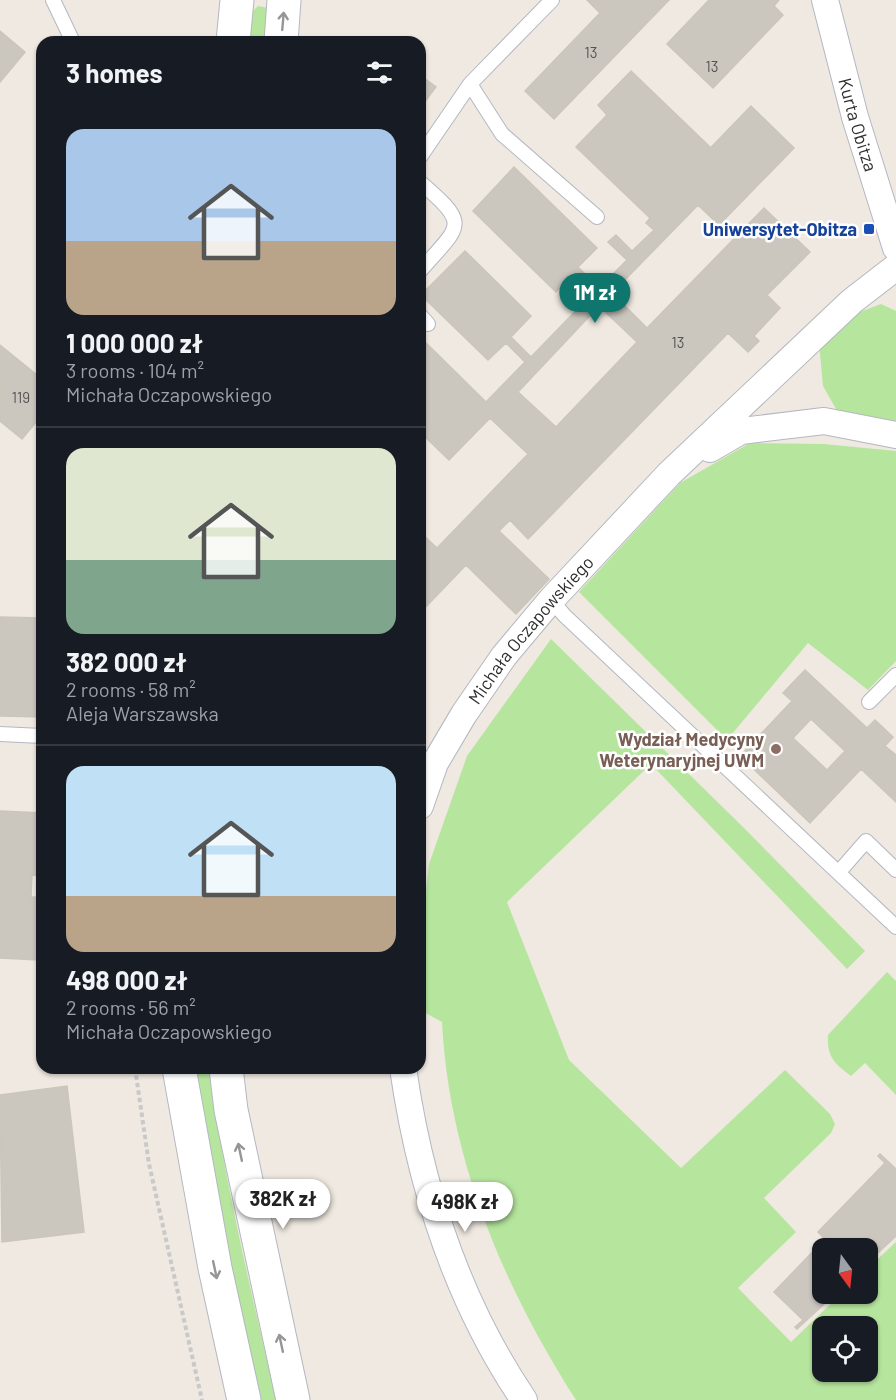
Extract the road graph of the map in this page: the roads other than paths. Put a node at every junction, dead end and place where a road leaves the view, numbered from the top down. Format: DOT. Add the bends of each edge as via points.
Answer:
graph roads {
  1 [pos="53,0"];
  2 [pos="237,0"];
  3 [pos="285,0"];
  4 [pos="552,0"];
  5 [pos="825,0"];
  6 [pos="70,36"];
  7 [pos="234,36"];
  8 [pos="282,36"];
  9 [pos="470,84"];
  10 [pos="426,148"];
  11 [pos="426,187"];
  12 [pos="597,217"];
  13 [pos="896,248"];
  14 [pos="426,264"];
  15 [pos="896,267"];
  16 [pos="896,435"];
  17 [pos="669,474"];
  18 [pos="551,600"];
  19 [pos="896,675"];
  20 [pos="869,702"];
  21 [pos="0,734"];
  22 [pos="36,736"];
  23 [pos="426,789"];
  24 [pos="896,870"];
  25 [pos="839,872"];
  26 [pos="896,927"];
  27 [pos="179,1074"];
  28 [pos="227,1074"];
  29 [pos="404,1074"];
  30 [pos="244,1400"];
  31 [pos="293,1400"];
  32 [pos="524,1400"];
  1 -- 6 [label="lane"];
  2 -- 7 [label="main road"];
  8 -- 3 [label="main road, one-way"];
  4 -- 9 [label="lane"];
  5 -- 13 [label="street, Kurta Obitza" via="855,117"];
  9 -- 10 [label="lane"];
  9 -- 12 [label="lane" via="502,134"];
  11 -- 14 [label="lane" via="450,208 455,219 454,232"];
  15 -- 17 [label="street, Michała Oczapowskiego" via="852,301"];
  16 -- 17 [label="street, Michała Oczapowskiego" via="824,421 741,431"];
  17 -- 18 [label="street, Michała Oczapowskiego"];
  18 -- 23 [label="street, Michała Oczapowskiego" via="504,656 464,714 435,763"];
  18 -- 25 [label="lane"];
  19 -- 20 [label="lane"];
  21 -- 22 [label="lane"];
  24 -- 25 [label="lane" via="866,841"];
  25 -- 26 [label="lane"];
  27 -- 30 [label="main road, one-way" via="212,1257"];
  31 -- 28 [label="main road, one-way"];
  29 -- 32 [label="street" via="419,1163 455,1271 479,1324"];
}
